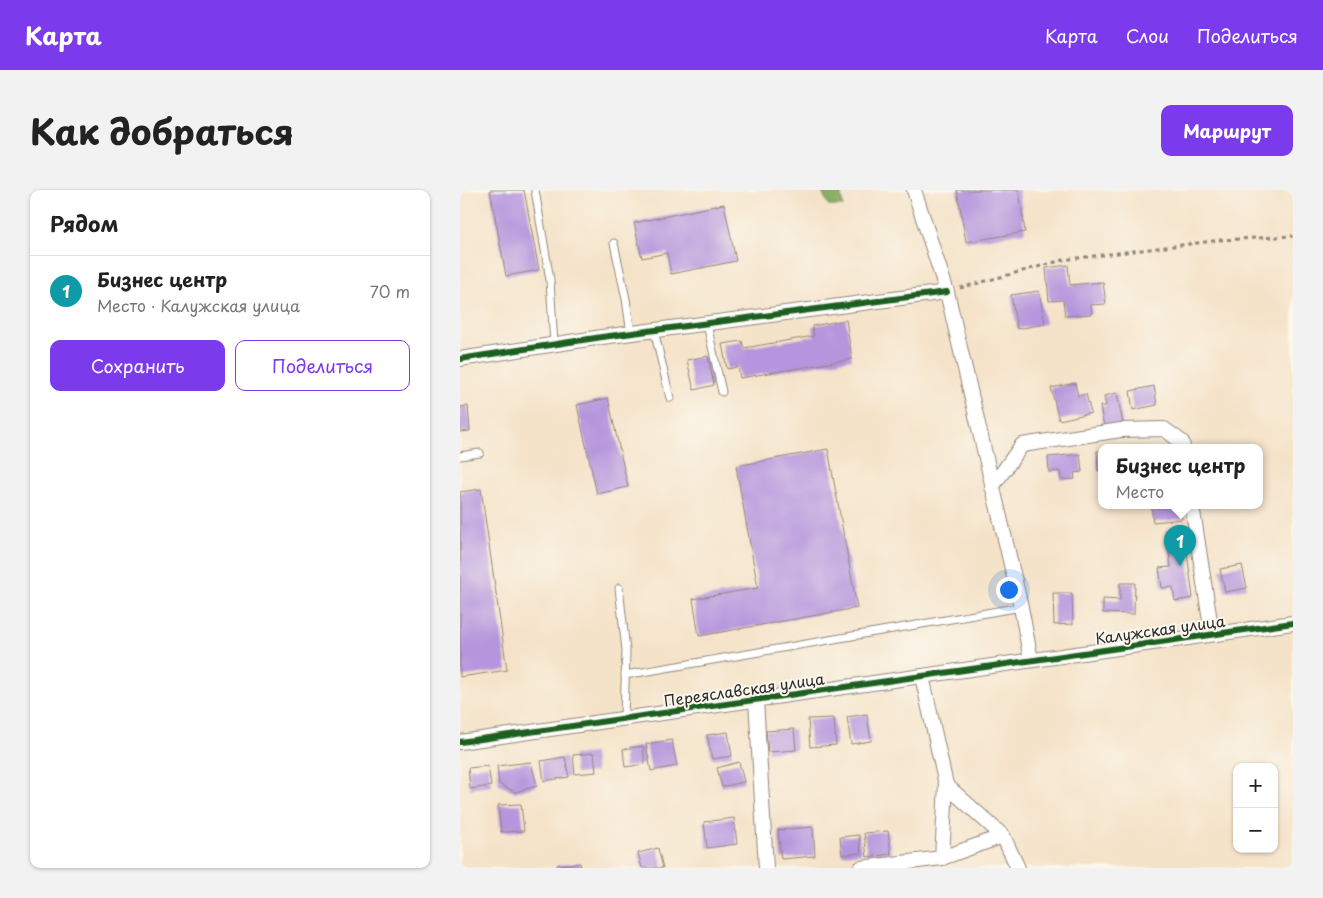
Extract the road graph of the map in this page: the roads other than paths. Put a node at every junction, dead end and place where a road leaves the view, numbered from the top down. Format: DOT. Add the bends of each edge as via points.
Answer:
graph roads {
  1 [pos="535,190"];
  2 [pos="914,190"];
  3 [pos="614,244"];
  4 [pos="947,292"];
  5 [pos="707,324"];
  6 [pos="654,330"];
  7 [pos="631,334"];
  8 [pos="554,345"];
  9 [pos="460,359"];
  10 [pos="722,392"];
  11 [pos="670,398"];
  12 [pos="1182,444"];
  13 [pos="480,453"];
  14 [pos="460,456"];
  15 [pos="992,487"];
  16 [pos="1193,509"];
  17 [pos="619,588"];
  18 [pos="1021,607"];
  19 [pos="1293,623"];
  20 [pos="1212,634"];
  21 [pos="1031,660"];
  22 [pos="625,675"];
  23 [pos="922,676"];
  24 [pos="756,700"];
  25 [pos="624,718"];
  26 [pos="460,742"];
  27 [pos="946,785"];
  28 [pos="1003,836"];
  29 [pos="942,858"];
  30 [pos="766,868"];
  31 [pos="861,868"];
  32 [pos="1018,868"];
  1 -- 8 [label="lane" via="550,280"];
  2 -- 4 [label="street"];
  3 -- 7 [label="lane"];
  4 -- 5 [label="street"];
  4 -- 15 [label="street"];
  5 -- 6 [label="street"];
  5 -- 10 [label="lane"];
  6 -- 7 [label="street"];
  6 -- 11 [label="lane"];
  7 -- 8 [label="street"];
  8 -- 9 [label="street"];
  12 -- 15 [label="street" via="1164,428 1121,430 1022,445"];
  13 -- 14 [label="lane"];
  15 -- 18 [label="street"];
  16 -- 20 [label="street"];
  17 -- 22 [label="lane" via="626,650"];
  18 -- 21 [label="street"];
  18 -- 22 [label="lane"];
  19 -- 20 [label="street, Калужская улица"];
  20 -- 21 [label="street, Калужская улица"];
  21 -- 23 [label="street, Переяславская улица"];
  22 -- 25 [label="lane"];
  23 -- 24 [label="street, Переяславская улица"];
  23 -- 27 [label="street"];
  24 -- 25 [label="street, Переяславская улица"];
  24 -- 30 [label="street"];
  25 -- 26 [label="street, Переяславская улица"];
  27 -- 28 [label="street"];
  27 -- 29 [label="street"];
  28 -- 29 [label="street"];
  28 -- 32 [label="street"];
  29 -- 31 [label="street"];
}
